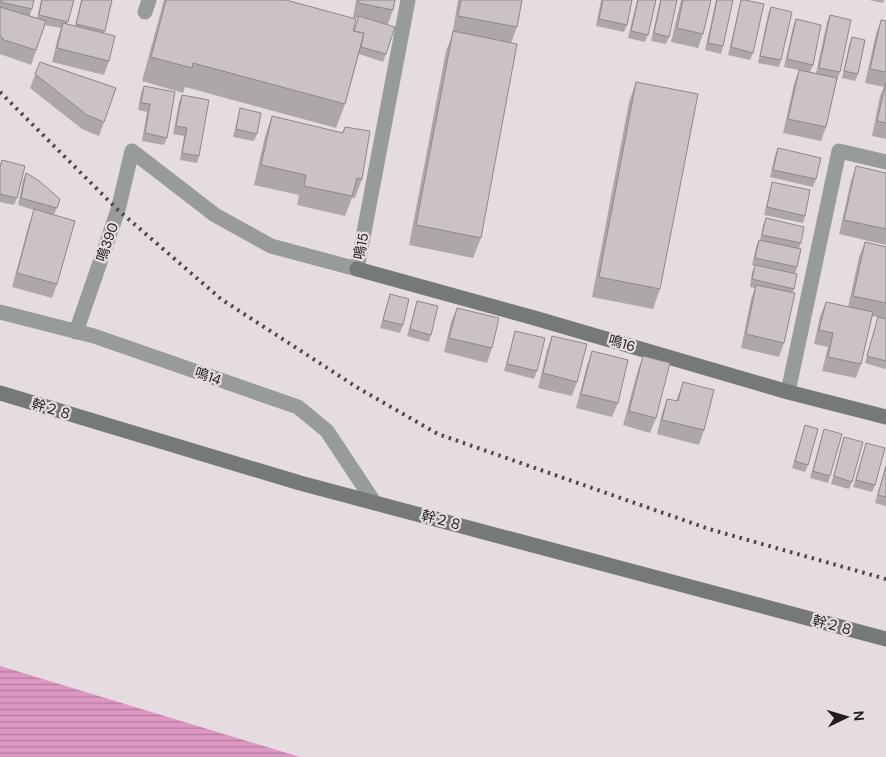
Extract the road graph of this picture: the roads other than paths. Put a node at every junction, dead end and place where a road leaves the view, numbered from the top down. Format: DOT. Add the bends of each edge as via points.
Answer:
graph roads {
  1 [pos="408,0"];
  2 [pos="132,151"];
  3 [pos="886,162"];
  4 [pos="357,269"];
  5 [pos="0,312"];
  6 [pos="76,332"];
  7 [pos="788,392"];
  8 [pos="0,393"];
  9 [pos="886,417"];
  10 [pos="374,502"];
  11 [pos="886,639"];
  1 -- 4 [label="street, 鳴15"];
  2 -- 4 [label="street, 鳴15" via="216,215 271,246"];
  2 -- 6 [label="street, 鳴390" via="118,210"];
  3 -- 7 [label="street" via="839,151"];
  4 -- 7 [label="street, 鳴16" via="531,316"];
  5 -- 6 [label="street, 鳴14"];
  6 -- 10 [label="street, 鳴14" via="298,407 327,431"];
  7 -- 9 [label="street, 鳴16"];
  8 -- 10 [label="street, 幹２８"];
  10 -- 11 [label="street, 幹２８"];
}
